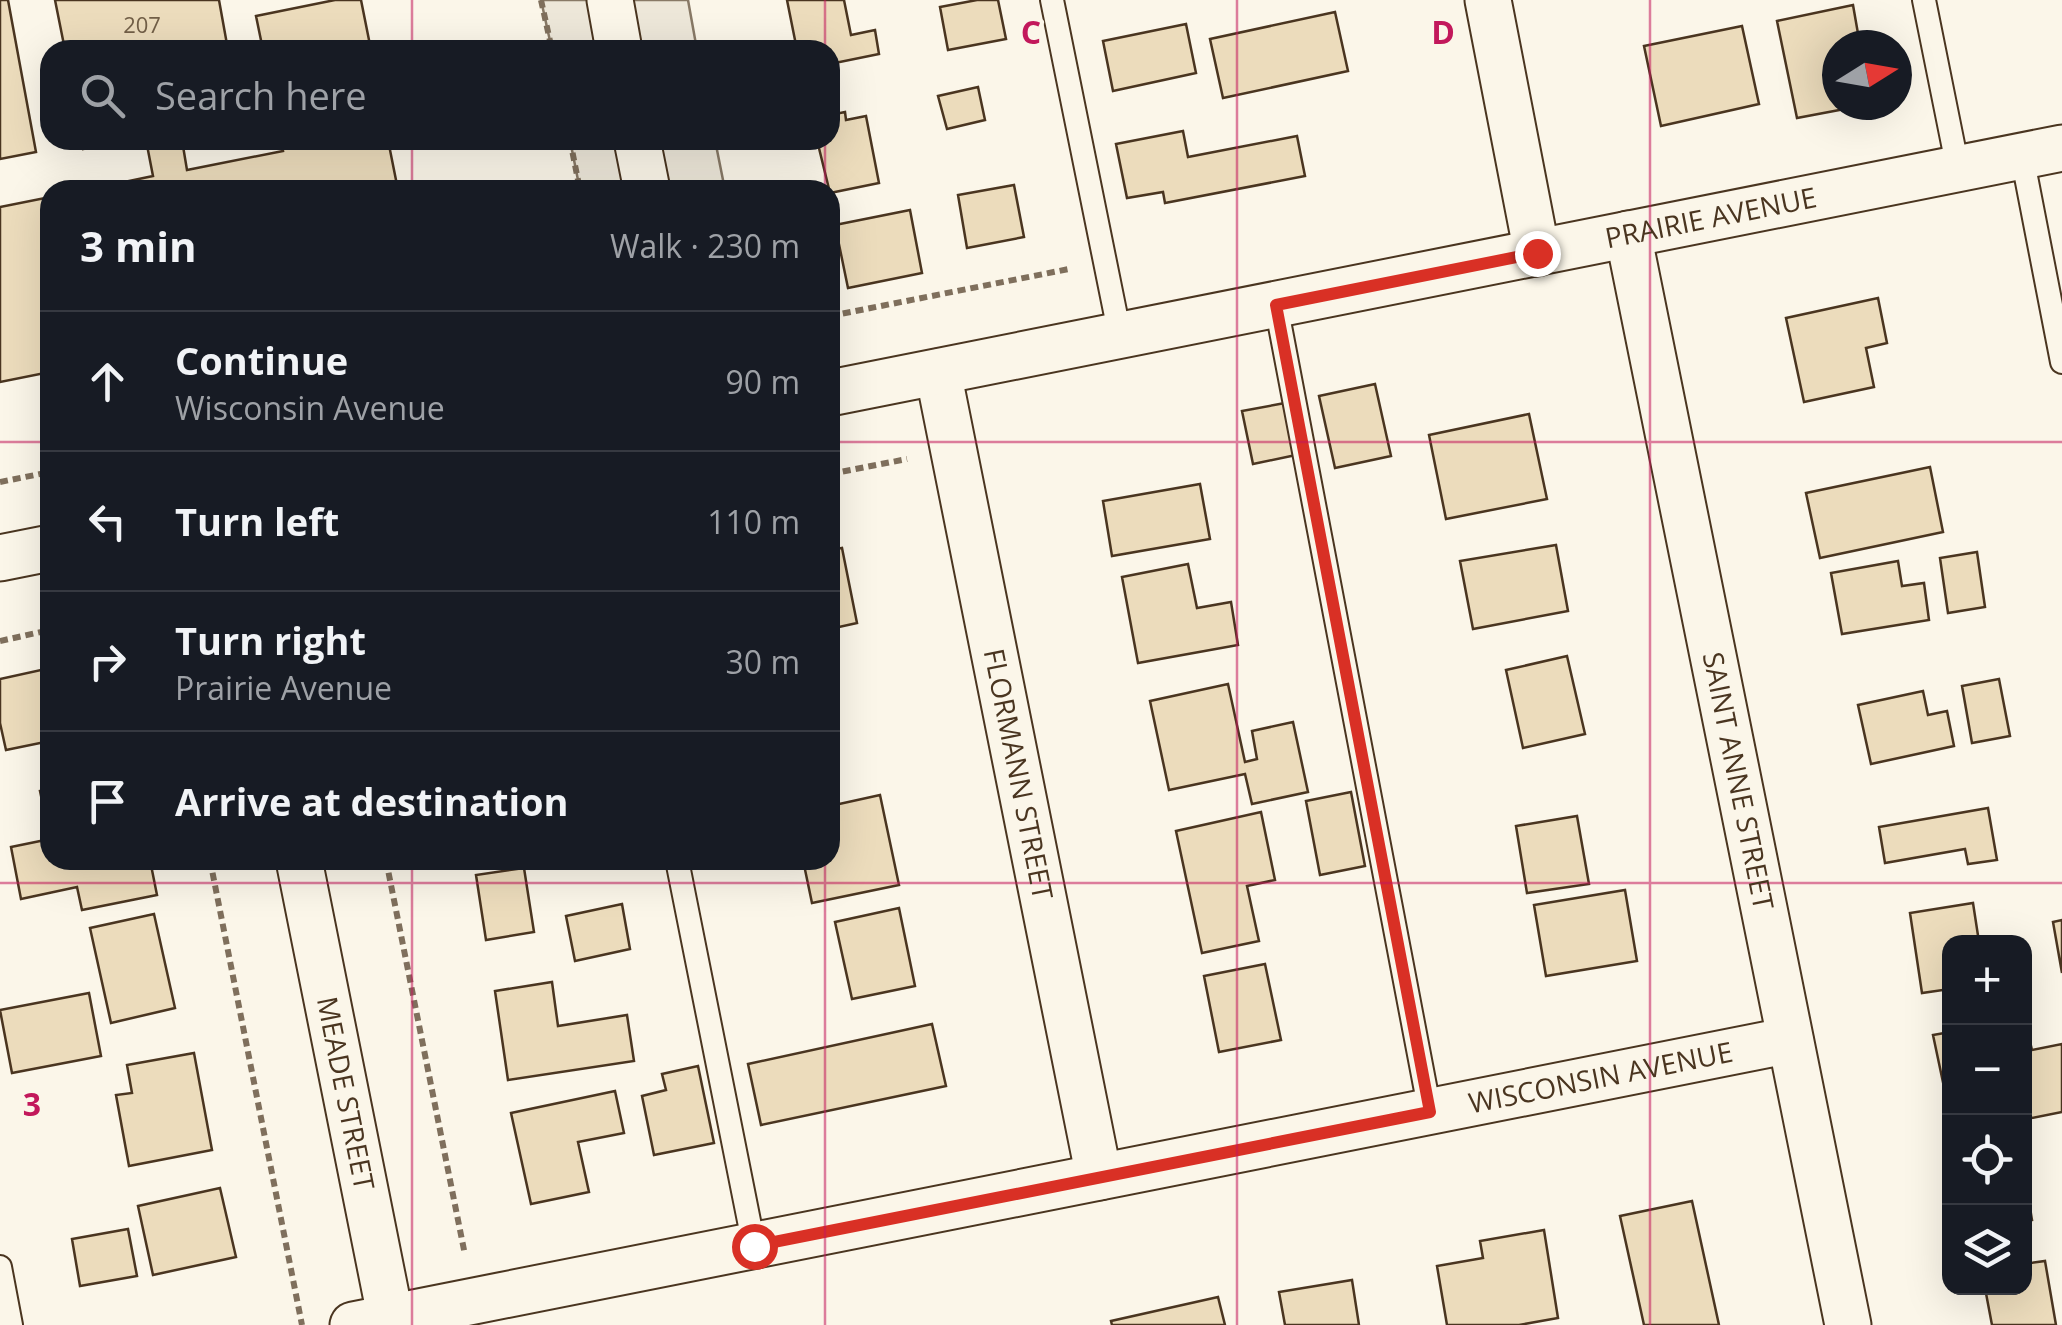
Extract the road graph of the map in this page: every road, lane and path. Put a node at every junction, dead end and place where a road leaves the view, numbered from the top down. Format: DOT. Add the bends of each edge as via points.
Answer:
graph roads {
  1 [pos="541,0"];
  2 [pos="610,0"];
  3 [pos="1052,0"];
  4 [pos="1488,0"];
  5 [pos="1924,0"];
  6 [pos="550,40"];
  7 [pos="617,40"];
  8 [pos="572,150"];
  9 [pos="639,150"];
  10 [pos="2042,152"];
  11 [pos="1958,169"];
  12 [pos="578,180"];
  13 [pos="645,180"];
  14 [pos="1628,234"];
  15 [pos="1537,253"];
  16 [pos="1104,262"];
  17 [pos="1276,305"];
  18 [pos="840,314"];
  19 [pos="1120,336"];
  20 [pos="2062,362"];
  21 [pos="938,372"];
  22 [pos="840,391"];
  23 [pos="954,450"];
  24 [pos="840,472"];
  25 [pos="40,474"];
  26 [pos="0,482"];
  27 [pos="40,550"];
  28 [pos="0,558"];
  29 [pos="40,632"];
  30 [pos="0,641"];
  31 [pos="212,870"];
  32 [pos="302,870"];
  33 [pos="388,870"];
  34 [pos="680,870"];
  35 [pos="1790,1040"];
  36 [pos="1430,1112"];
  37 [pos="1098,1177"];
  38 [pos="754,1246"];
  39 [pos="0,1268"];
  40 [pos="474,1301"];
  41 [pos="378,1322"];
  42 [pos="11,1325"];
  43 [pos="302,1325"];
  44 [pos="1848,1325"];
  1 -- 6 [label="path"];
  2 -- 7 [label="street"];
  3 -- 16 [label="lane"];
  4 -- 15 [label="street"];
  5 -- 11 [label="lane"];
  8 -- 12 [label="path"];
  9 -- 13 [label="street"];
  10 -- 11 [label="street, PRAIRIE AVENUE"];
  10 -- 20 [label="lane"];
  11 -- 14 [label="street, PRAIRIE AVENUE"];
  14 -- 15 [label="street, PRAIRIE AVENUE"];
  14 -- 35 [label="street, SAINT ANNE STREET"];
  15 -- 17 [label="street, PRAIRIE AVENUE"];
  16 -- 18 [label="path"];
  16 -- 19 [label="lane"];
  17 -- 19 [label="street, PRAIRIE AVENUE"];
  17 -- 36 [label="lane"];
  19 -- 21 [label="street, PRAIRIE AVENUE"];
  21 -- 22 [label="street, PRAIRIE AVENUE"];
  21 -- 23 [label="street, FLORMANN STREET"];
  23 -- 24 [label="path"];
  23 -- 37 [label="street, FLORMANN STREET"];
  25 -- 26 [label="path"];
  27 -- 28 [label="street"];
  29 -- 30 [label="path"];
  31 -- 43 [label="path"];
  32 -- 41 [label="street, MEADE STREET"];
  33 -- 40 [label="path"];
  34 -- 38 [label="lane"];
  35 -- 36 [label="street, WISCONSIN AVENUE"];
  35 -- 44 [label="street, SAINT ANNE STREET"];
  36 -- 37 [label="street, WISCONSIN AVENUE"];
  37 -- 38 [label="street, WISCONSIN AVENUE"];
  38 -- 40 [label="street, WISCONSIN AVENUE"];
  39 -- 42 [label="lane"];
  40 -- 41 [label="street, WISCONSIN AVENUE"];
}
